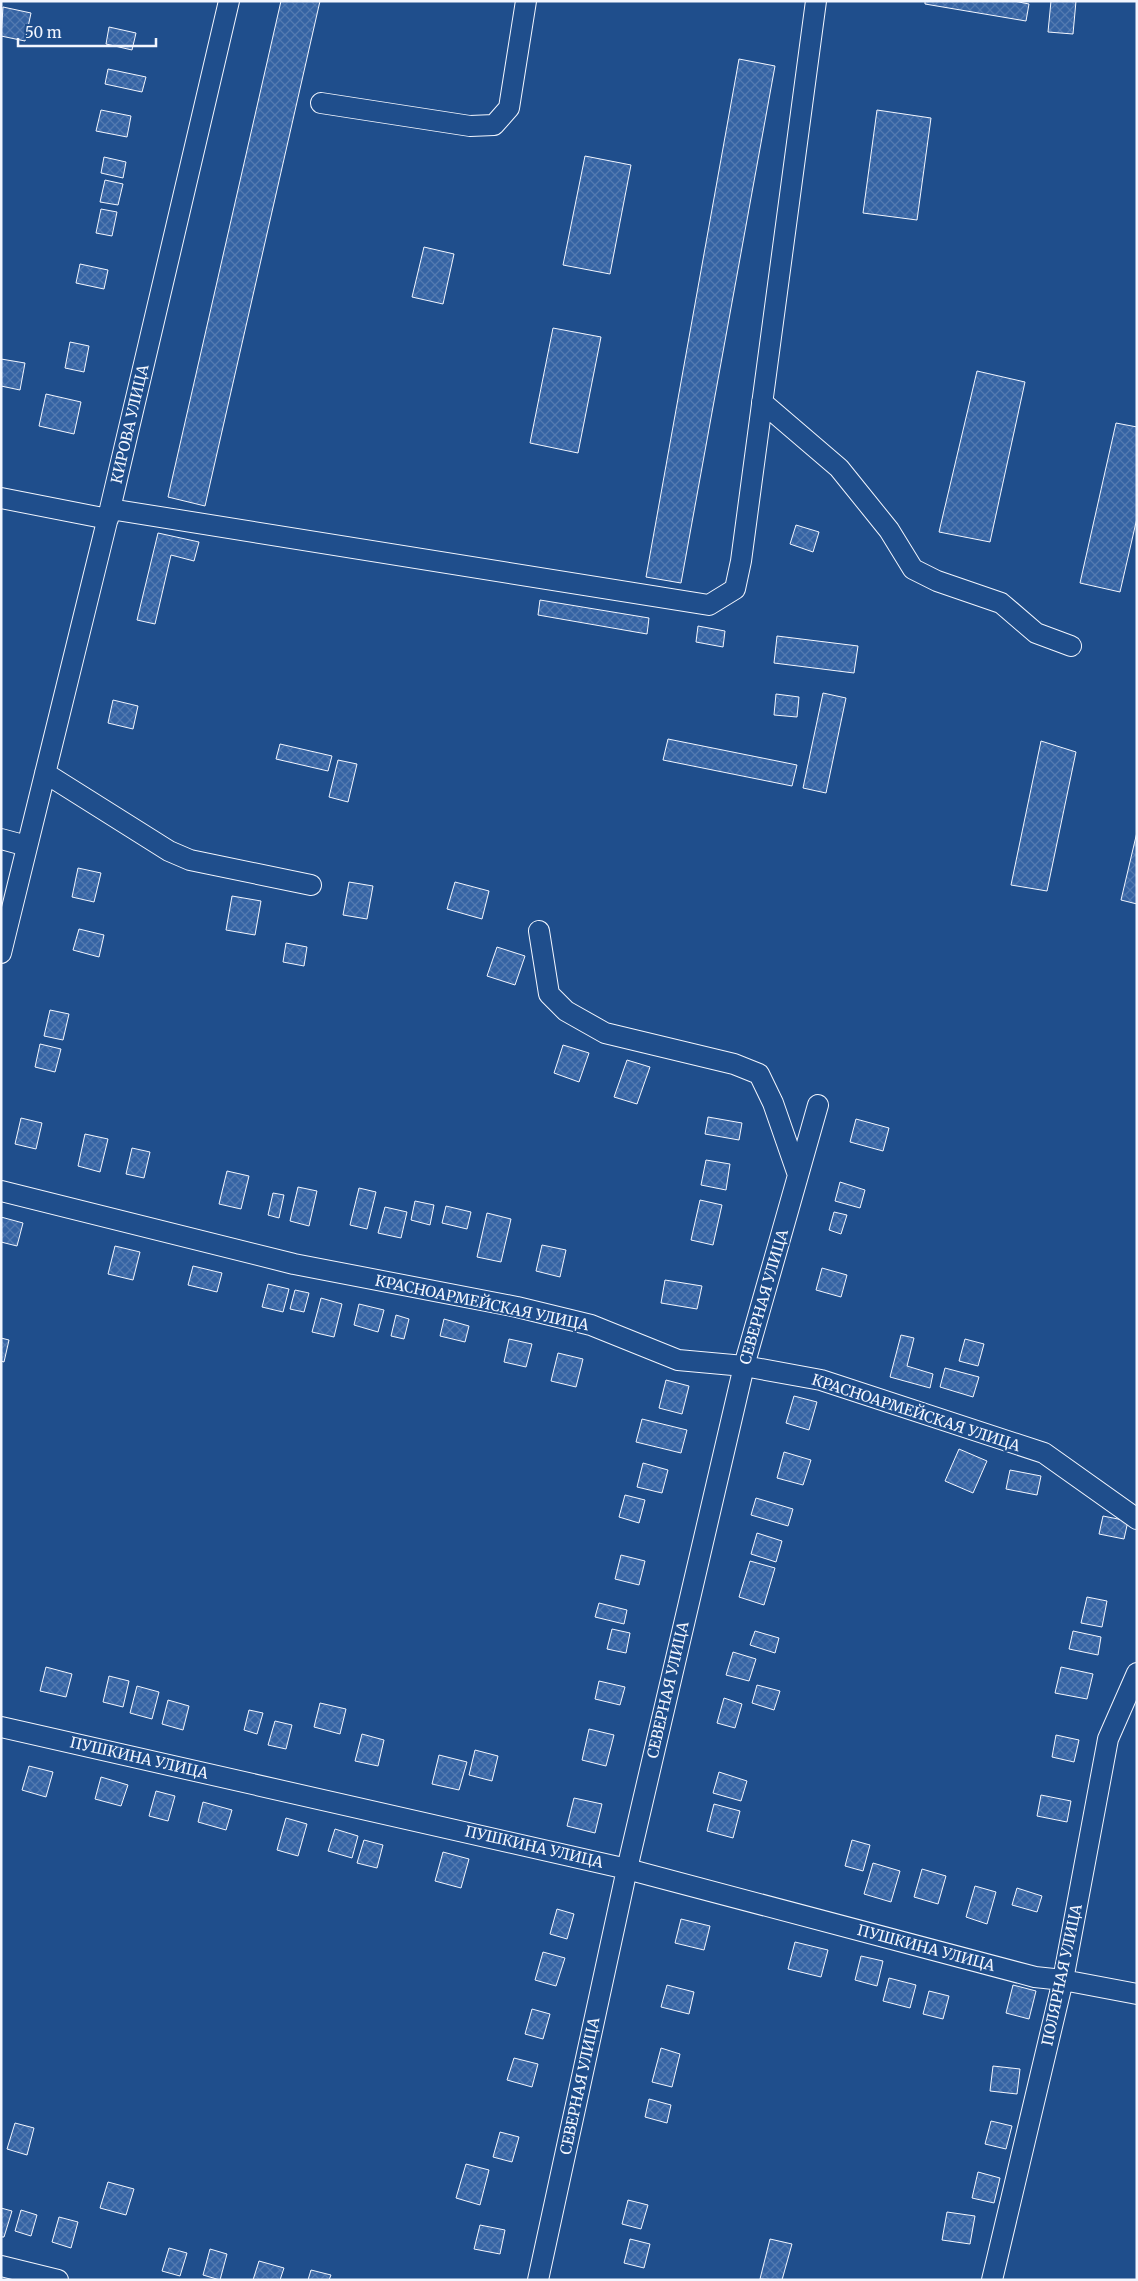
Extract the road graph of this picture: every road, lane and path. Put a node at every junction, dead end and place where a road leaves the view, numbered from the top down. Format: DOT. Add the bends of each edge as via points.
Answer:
graph roads {
  1 [pos="229,1"];
  2 [pos="526,1"];
  3 [pos="816,1"];
  4 [pos="321,103"];
  5 [pos="762,402"];
  6 [pos="1,498"];
  7 [pos="109,514"];
  8 [pos="1071,646"];
  9 [pos="45,773"];
  10 [pos="1,839"];
  11 [pos="28,846"];
  12 [pos="311,885"];
  13 [pos="539,931"];
  14 [pos="1,953"];
  15 [pos="818,1106"];
  16 [pos="798,1176"];
  17 [pos="1,1191"];
  18 [pos="744,1366"];
  19 [pos="1137,1519"];
  20 [pos="1137,1673"];
  21 [pos="1,1727"];
  22 [pos="627,1869"];
  23 [pos="1063,1980"];
  24 [pos="1137,1994"];
  25 [pos="1,2266"];
  26 [pos="58,2280"];
  27 [pos="538,2280"];
  28 [pos="992,2280"];
  1 -- 7 [label="street, КИРОВА УЛИЦА"];
  2 -- 4 [label="street" via="509,108 494,124 470,126"];
  3 -- 5 [label="street"];
  5 -- 7 [label="street" via="735,589 710,605"];
  5 -- 8 [label="street" via="839,468 889,530 913,569 936,581 1001,603 1036,633"];
  6 -- 7 [label="street"];
  7 -- 9 [label="street, КИРОВА УЛИЦА"];
  9 -- 11 [label="street, КИРОВА УЛИЦА"];
  9 -- 12 [label="street" via="169,851 190,860"];
  10 -- 11 [label="street"];
  11 -- 14 [label="street, КИРОВА УЛИЦА"];
  13 -- 16 [label="street" via="549,994 566,1011 605,1033 734,1064 759,1074 773,1103"];
  15 -- 16 [label="street, СЕВЕРНАЯ УЛИЦА"];
  16 -- 18 [label="street, СЕВЕРНАЯ УЛИЦА"];
  17 -- 18 [label="street, КРАСНОАРМЕЙСКАЯ УЛИЦА" via="294,1264 517,1307 591,1325 678,1360"];
  18 -- 19 [label="street, КРАСНОАРМЕЙСКАЯ УЛИЦА" via="821,1380 1044,1453"];
  18 -- 22 [label="street, СЕВЕРНАЯ УЛИЦА"];
  20 -- 23 [label="street, ПОЛЯРНАЯ УЛИЦА" via="1108,1739"];
  21 -- 22 [label="street, ПУШКИНА УЛИЦА"];
  22 -- 23 [label="street, ПУШКИНА УЛИЦА" via="1035,1978"];
  22 -- 27 [label="street, СЕВЕРНАЯ УЛИЦА"];
  23 -- 24 [label="street, ПУШКИНА УЛИЦА"];
  23 -- 28 [label="street, ПОЛЯРНАЯ УЛИЦА"];
  25 -- 26 [label="street"];
}
